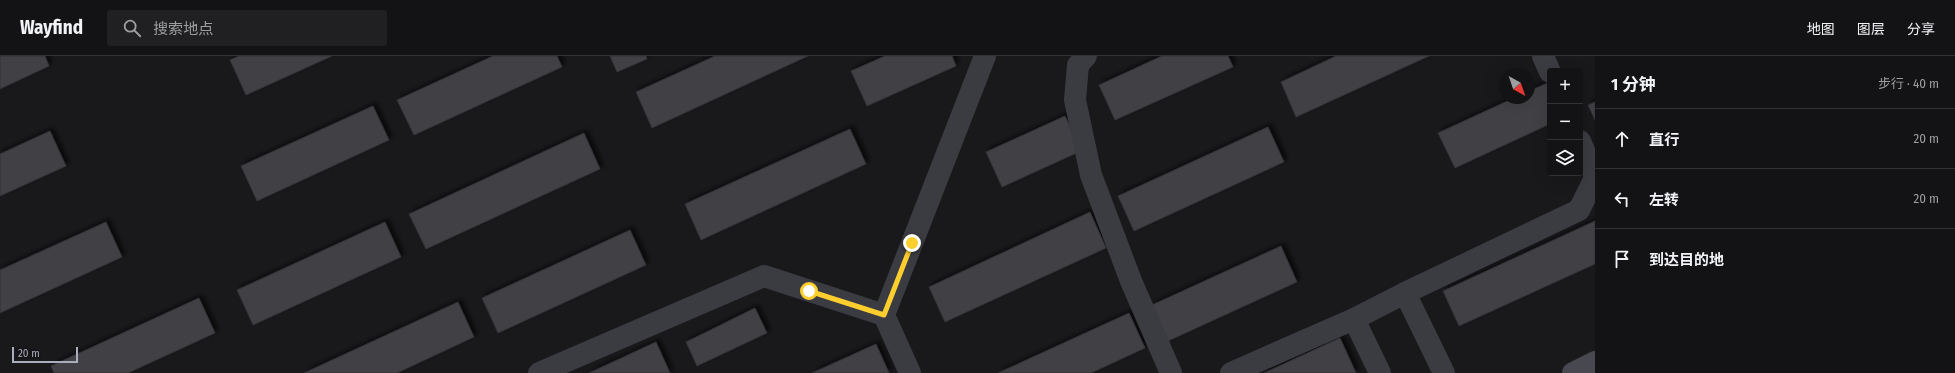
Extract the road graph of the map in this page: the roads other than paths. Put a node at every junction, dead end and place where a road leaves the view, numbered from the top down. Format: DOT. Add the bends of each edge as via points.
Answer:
graph roads {
  1 [pos="985,56"];
  2 [pos="1086,56"];
  3 [pos="1543,56"];
  4 [pos="1548,68"];
  5 [pos="1583,148"];
  6 [pos="1595,177"];
  7 [pos="1405,294"];
  8 [pos="884,315"];
  9 [pos="1354,319"];
  10 [pos="1595,362"];
  11 [pos="539,373"];
  12 [pos="910,373"];
  13 [pos="1171,373"];
  14 [pos="1231,373"];
  15 [pos="1380,373"];
  16 [pos="1444,373"];
  17 [pos="1573,373"];
  1 -- 8 [label="street"];
  2 -- 13 [label="street" via="1078,65 1076,100 1091,175 1131,281"];
  3 -- 4 [label="street"];
  5 -- 6 [label="street"];
  6 -- 7 [label="street" via="1579,210"];
  7 -- 9 [label="street"];
  7 -- 16 [label="street"];
  8 -- 11 [label="street" via="764,276"];
  8 -- 12 [label="street"];
  9 -- 14 [label="street"];
  9 -- 15 [label="street"];
  10 -- 17 [label="street"];
}
